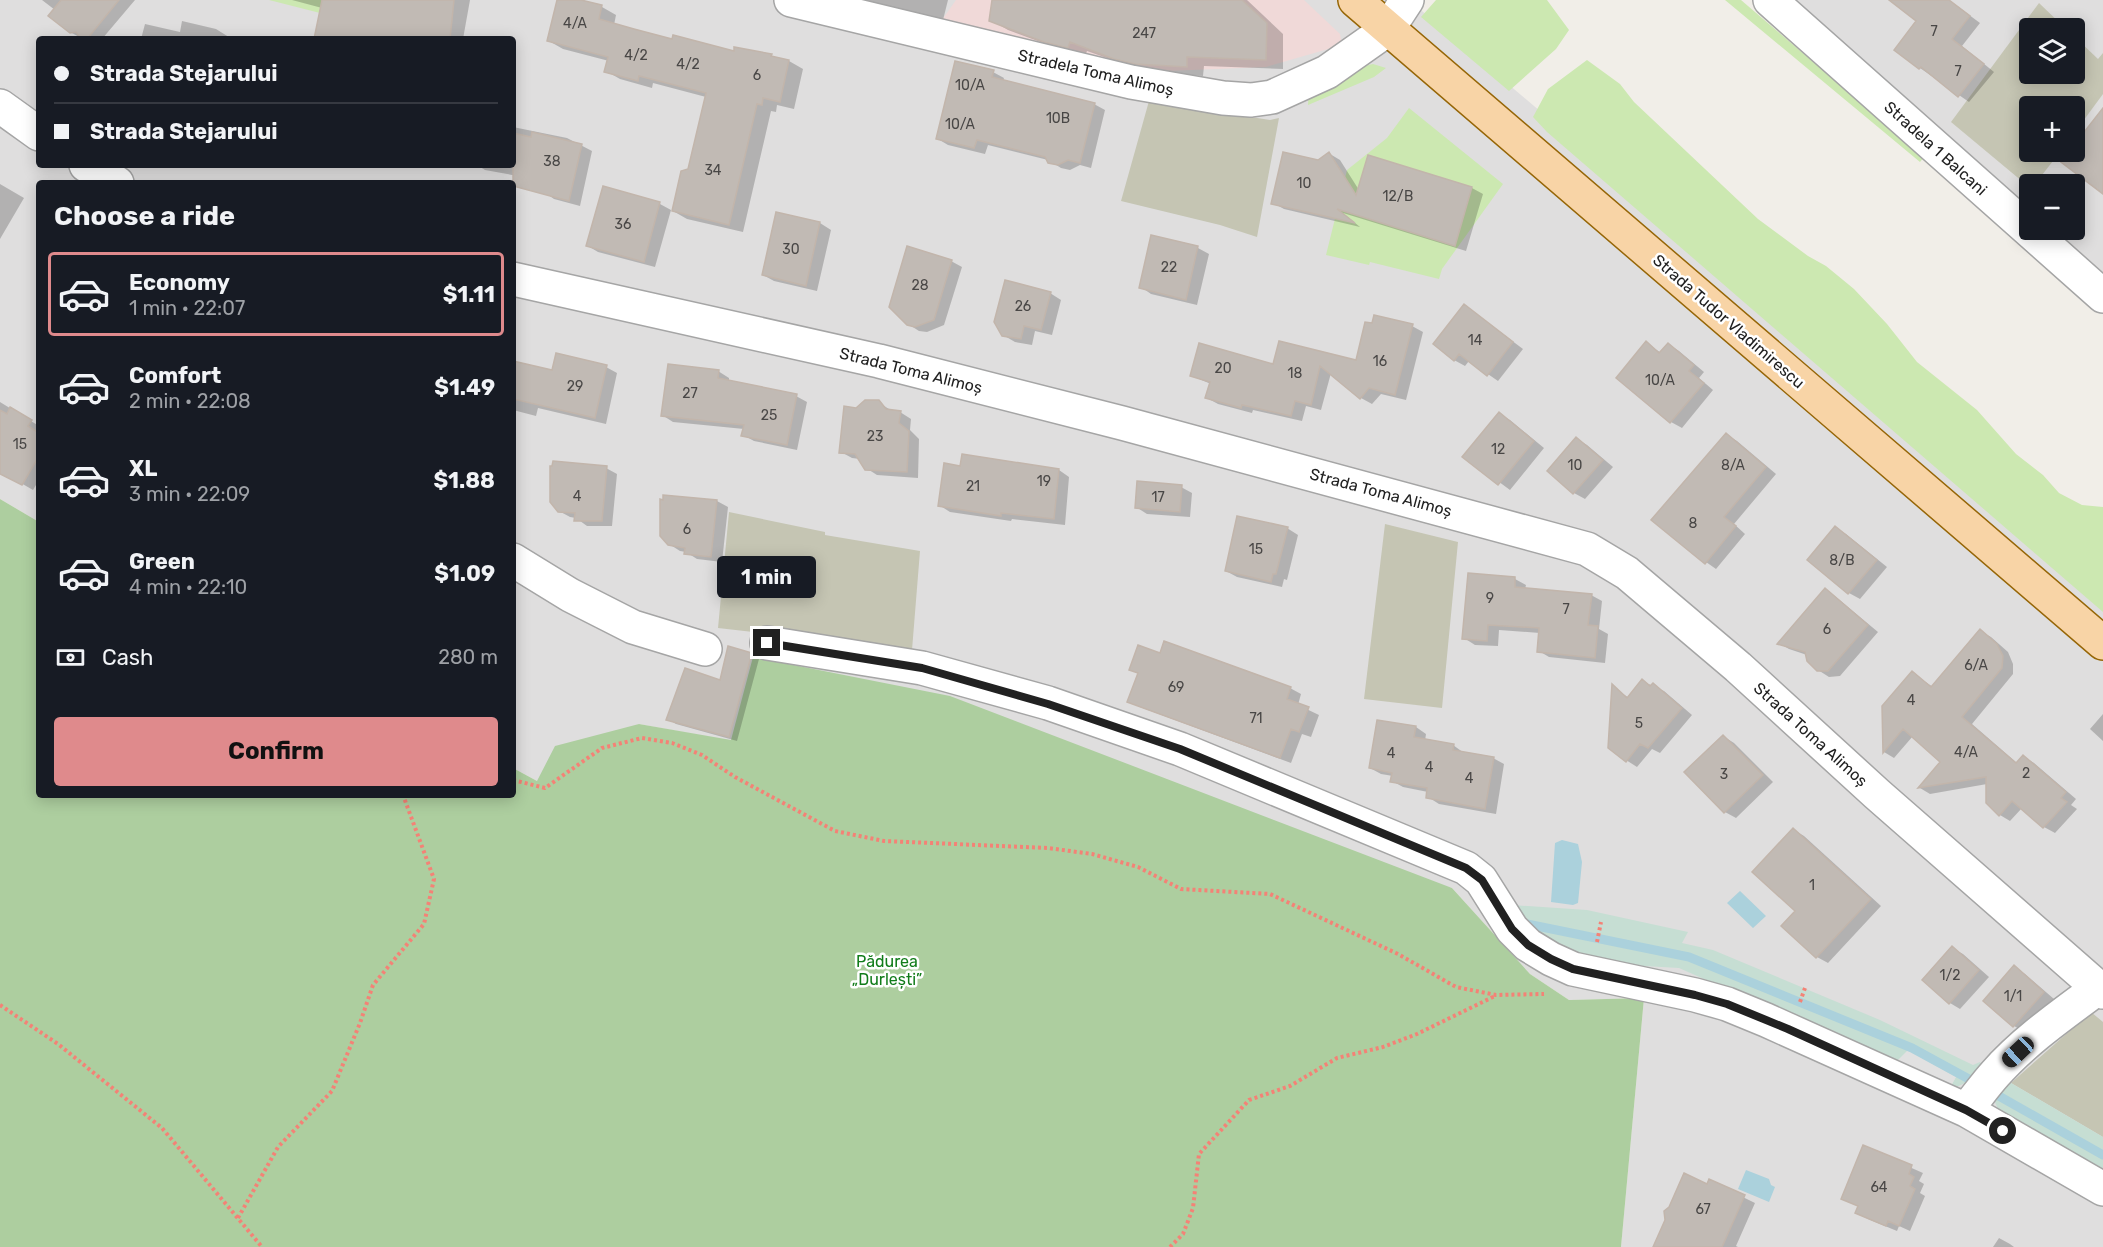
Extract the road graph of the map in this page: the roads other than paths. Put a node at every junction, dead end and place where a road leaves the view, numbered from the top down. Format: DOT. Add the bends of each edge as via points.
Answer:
graph roads {
  1 [pos="791,0"];
  2 [pos="1355,0"];
  3 [pos="1407,0"];
  4 [pos="1770,0"];
  5 [pos="1388,29"];
  6 [pos="0,106"];
  7 [pos="36,132"];
  8 [pos="91,168"];
  9 [pos="112,180"];
  10 [pos="516,280"];
  11 [pos="2103,296"];
  12 [pos="516,562"];
  13 [pos="767,643"];
  14 [pos="2103,643"];
  15 [pos="705,649"];
  16 [pos="2101,990"];
  17 [pos="1971,1104"];
  18 [pos="2103,1189"];
  1 -- 5 [label="street, Stradela Toma Alimoș" via="1131,82 1251,100 1272,97 1327,72"];
  2 -- 5 [label="main road, Strada Tudor Vladimirescu"];
  3 -- 5 [label="street"];
  4 -- 11 [label="street, Stradela 1 Balcani"];
  5 -- 14 [label="main road, Strada Tudor Vladimirescu"];
  6 -- 7 [label="street"];
  8 -- 9 [label="street"];
  10 -- 16 [label="street, Strada Toma Alimoș" via="879,361 1587,549 1628,573 1738,667"];
  12 -- 15 [label="street" via="633,627"];
  13 -- 17 [label="street" via="922,668 1048,704 1180,749 1466,868 1482,880 1512,929 1528,945 1573,969 1727,1004"];
  16 -- 17 [label="street" via="2052,1022 1996,1072"];
  17 -- 18 [label="street"];
}
